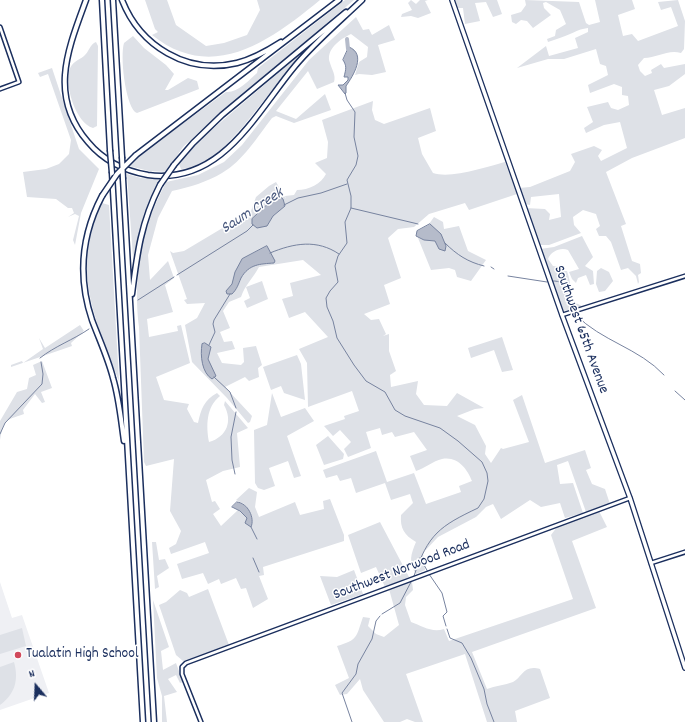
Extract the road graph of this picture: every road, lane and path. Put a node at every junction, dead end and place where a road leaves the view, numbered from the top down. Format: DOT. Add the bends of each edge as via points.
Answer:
graph roads {
  1 [pos="86,0"];
  2 [pos="102,0"];
  3 [pos="114,0"];
  4 [pos="122,0"];
  5 [pos="339,0"];
  6 [pos="361,0"];
  7 [pos="452,0"];
  8 [pos="0,27"];
  9 [pos="293,35"];
  10 [pos="0,89"];
  11 [pos="685,276"];
  12 [pos="130,307"];
  13 [pos="562,315"];
  14 [pos="128,466"];
  15 [pos="630,498"];
  16 [pos="685,552"];
  17 [pos="651,563"];
  18 [pos="685,668"];
  19 [pos="143,722"];
  20 [pos="154,722"];
  21 [pos="201,722"];
  1 -- 6 [label="highway" via="69,45 64,70 65,92 71,114 86,140 105,158 130,170 161,176 195,170 224,152 242,134 298,63"];
  2 -- 14 [label="highway, bridge"];
  3 -- 12 [label="highway, bridge"];
  4 -- 9 [label="highway" via="136,26 151,43 169,55 191,63 219,66 242,62 262,54"];
  5 -- 9 [label="highway"];
  6 -- 12 [label="highway, bridge" via="222,115 174,165 148,211 139,240"];
  7 -- 13 [label="main road, Southwest 65th Avenue"];
  8 -- 10 [label="street" via="19,82"];
  9 -- 14 [label="highway, bridge" via="136,154 117,174 92,216 84,255 83,278 89,310 114,383"];
  11 -- 13 [label="street"];
  12 -- 20 [label="highway"];
  13 -- 15 [label="main road, Southwest 65th Avenue"];
  14 -- 19 [label="highway"];
  15 -- 17 [label="main road, Southwest 65th Avenue"];
  15 -- 21 [label="street, Southwest Norwood Road" via="190,661 182,667 182,674"];
  16 -- 17 [label="street"];
  17 -- 18 [label="main road, Southwest 65th Avenue"];
}
